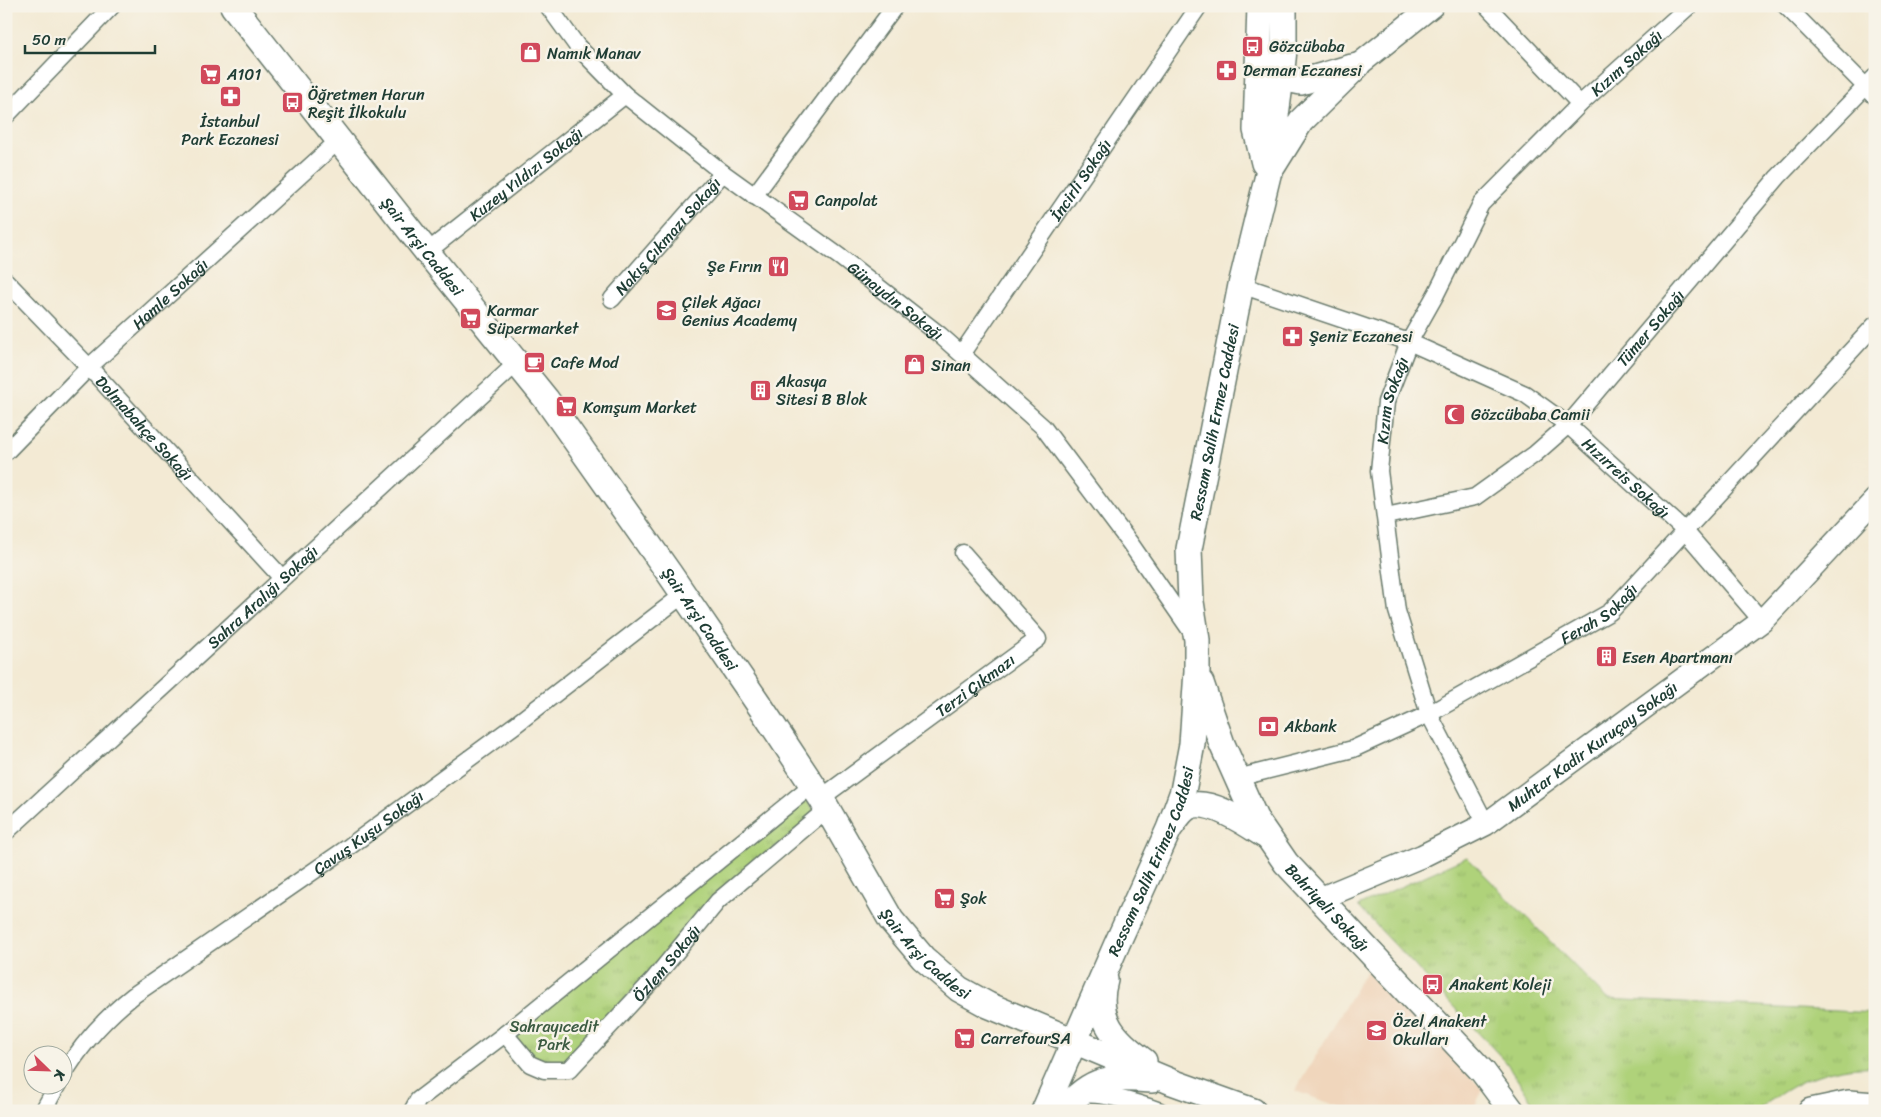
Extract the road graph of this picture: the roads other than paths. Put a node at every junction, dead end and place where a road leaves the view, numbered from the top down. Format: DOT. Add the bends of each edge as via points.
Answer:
graph roads {
  1 [pos="112,6"];
  2 [pos="232,6"];
  3 [pos="548,6"];
  4 [pos="895,6"];
  5 [pos="1260,6"];
  6 [pos="1284,6"];
  7 [pos="1432,6"];
  8 [pos="1487,6"];
  9 [pos="1689,6"];
  10 [pos="1786,6"];
  11 [pos="1194,8"];
  12 [pos="1258,60"];
  13 [pos="1357,66"];
  14 [pos="1281,78"];
  15 [pos="1872,86"];
  16 [pos="625,95"];
  17 [pos="1580,104"];
  18 [pos="6,116"];
  19 [pos="338,141"];
  20 [pos="723,173"];
  21 [pos="1268,175"];
  22 [pos="754,196"];
  23 [pos="426,252"];
  24 [pos="6,281"];
  25 [pos="1241,285"];
  26 [pos="612,299"];
  27 [pos="1875,325"];
  28 [pos="1409,342"];
  29 [pos="962,353"];
  30 [pos="518,362"];
  31 [pos="89,367"];
  32 [pos="1568,425"];
  33 [pos="6,452"];
  34 [pos="1875,500"];
  35 [pos="1386,516"];
  36 [pos="1684,530"];
  37 [pos="963,553"];
  38 [pos="282,578"];
  39 [pos="684,594"];
  40 [pos="1762,621"];
  41 [pos="1197,640"];
  42 [pos="1197,671"];
  43 [pos="1429,714"];
  44 [pos="1238,778"];
  45 [pos="820,798"];
  46 [pos="1486,824"];
  47 [pos="1169,829"];
  48 [pos="6,832"];
  49 [pos="1270,840"];
  50 [pos="1319,899"];
  51 [pos="1116,946"];
  52 [pos="505,1034"];
  53 [pos="1074,1041"];
  54 [pos="72,1061"];
  55 [pos="1483,1072"];
  56 [pos="1172,1082"];
  57 [pos="52,1094"];
  58 [pos="1069,1105"];
  59 [pos="1875,1105"];
  60 [pos="43,1111"];
  61 [pos="412,1111"];
  62 [pos="1044,1111"];
  63 [pos="1160,1111"];
  64 [pos="1253,1111"];
  65 [pos="1494,1111"];
  66 [pos="1512,1111"];
  67 [pos="1810,1111"];
  1 -- 18 [label="street"];
  2 -- 19 [label="main road, Şair Arşi Caddesi"];
  3 -- 16 [label="street, Günaydın Sokağı" via="577,46"];
  4 -- 22 [label="street"];
  5 -- 12 [label="main road, Ressam Salih Ermez Caddesi"];
  6 -- 14 [label="main road, Ressam Salih Ermez Caddesi"];
  7 -- 13 [label="street"];
  8 -- 17 [label="street"];
  9 -- 17 [label="street, Kızım Sokağı"];
  10 -- 15 [label="street"];
  11 -- 29 [label="street, İncirli Sokağı"];
  12 -- 14 [label="main road"];
  12 -- 21 [label="main road, Ressam Salih Ermez Caddesi" via="1256,130"];
  13 -- 14 [label="main road" via="1301,82"];
  13 -- 21 [label="main road" via="1301,121"];
  14 -- 21 [label="main road, Ressam Salih Ermez Caddesi"];
  15 -- 32 [label="street, Tümer Sokağı" via="1778,177"];
  16 -- 20 [label="street, Günaydın Sokağı"];
  16 -- 23 [label="street, Kuzey Yıldızı Sokağı"];
  17 -- 28 [label="street, Kızım Sokağı" via="1480,204"];
  19 -- 23 [label="main road, Şair Arşi Caddesi"];
  19 -- 31 [label="street, Hamle Sokağı"];
  20 -- 22 [label="street, Günaydın Sokağı"];
  20 -- 26 [label="street, Nakış Çıkmazı Sokağı"];
  21 -- 25 [label="main road, Ressam Salih Ermez Caddesi"];
  22 -- 29 [label="street, Günaydın Sokağı" via="840,257"];
  23 -- 30 [label="main road, Şair Arşi Caddesi"];
  24 -- 31 [label="street, Dolmabahçe Sokağı"];
  25 -- 28 [label="street, Hızırreis Sokağı"];
  25 -- 41 [label="main road, Ressam Salih Ermez Caddesi" via="1189,549 1191,602"];
  27 -- 36 [label="street, Ferah Sokağı"];
  28 -- 32 [label="street, Hızırreis Sokağı" via="1525,394"];
  28 -- 35 [label="street, Kızım Sokağı" via="1386,402 1379,471"];
  29 -- 41 [label="street, Günaydın Sokağı" via="1043,427 1130,543"];
  30 -- 38 [label="street, Sahra Aralığı Sokağı"];
  30 -- 39 [label="main road, Şair Arşi Caddesi"];
  31 -- 33 [label="street, Hamle Sokağı"];
  31 -- 38 [label="street, Dolmabahçe Sokağı"];
  32 -- 35 [label="street, Tümer Sokağı" via="1535,454 1475,497"];
  32 -- 36 [label="street, Hızırreis Sokağı"];
  34 -- 40 [label="street, Muhtar Kadir Kuruçay Sokağı"];
  35 -- 43 [label="street, Kızım Sokağı" via="1397,611"];
  36 -- 40 [label="street, Hızırreis Sokağı"];
  36 -- 43 [label="street, Ferah Sokağı" via="1610,612"];
  37 -- 45 [label="street, Terzi Çıkmazı" via="1038,639"];
  38 -- 48 [label="street, Sahra Aralığı Sokağı"];
  39 -- 45 [label="main road, Şair Arşi Caddesi"];
  39 -- 54 [label="street, Çavuş Kuşu Sokağı" via="388,818 134,995 111,1014"];
  40 -- 46 [label="street, Muhtar Kadir Kuruçay Sokağı"];
  41 -- 42 [label="main road, Ressam Salih Ermez Caddesi"];
  42 -- 44 [label="main road, Bahriyeli Sokağı" via="1222,744"];
  42 -- 47 [label="main road, Ressam Salih Erimez Caddesi" via="1192,744 1182,791"];
  43 -- 44 [label="street, Ferah Sokağı" via="1353,749"];
  43 -- 46 [label="street, Kızım Sokağı"];
  44 -- 49 [label="main road, Bahriyeli Sokağı" via="1255,818"];
  45 -- 52 [label="street"];
  45 -- 52 [label="street, Özlem Sokağı" via="718,902 653,980 568,1070 544,1070 530,1064"];
  45 -- 53 [label="main road, Şair Arşi Caddesi" via="891,920 923,958 959,989 988,1005"];
  46 -- 50 [label="street, Muhtar Kadir Kuruçay Sokağı" via="1422,856"];
  47 -- 49 [label="main road" via="1187,807 1198,805 1213,807 1233,816"];
  47 -- 51 [label="main road, Ressam Salih Erimez Caddesi"];
  49 -- 50 [label="main road, Bahriyeli Sokağı"];
  50 -- 55 [label="main road, Bahriyeli Sokağı"];
  51 -- 53 [label="main road, Ressam Salih Erimez Caddesi"];
  51 -- 56 [label="main road" via="1103,991 1108,1025 1125,1047"];
  52 -- 61 [label="street" via="418,1100"];
  53 -- 56 [label="main road, Şair Arşi Caddesi"];
  53 -- 62 [label="main road, Ressam Salih Erimez Caddesi"];
  55 -- 65 [label="main road" via="1494,1098"];
  55 -- 66 [label="main road, Bahriyeli Sokağı"];
  56 -- 58 [label="main road" via="1111,1078 1095,1083"];
  56 -- 64 [label="main road, Şair Arşi Caddesi"];
  57 -- 60 [label="street"];
  58 -- 63 [label="street" via="1087,1094"];
  59 -- 67 [label="main road" via="1849,1103"];
}
